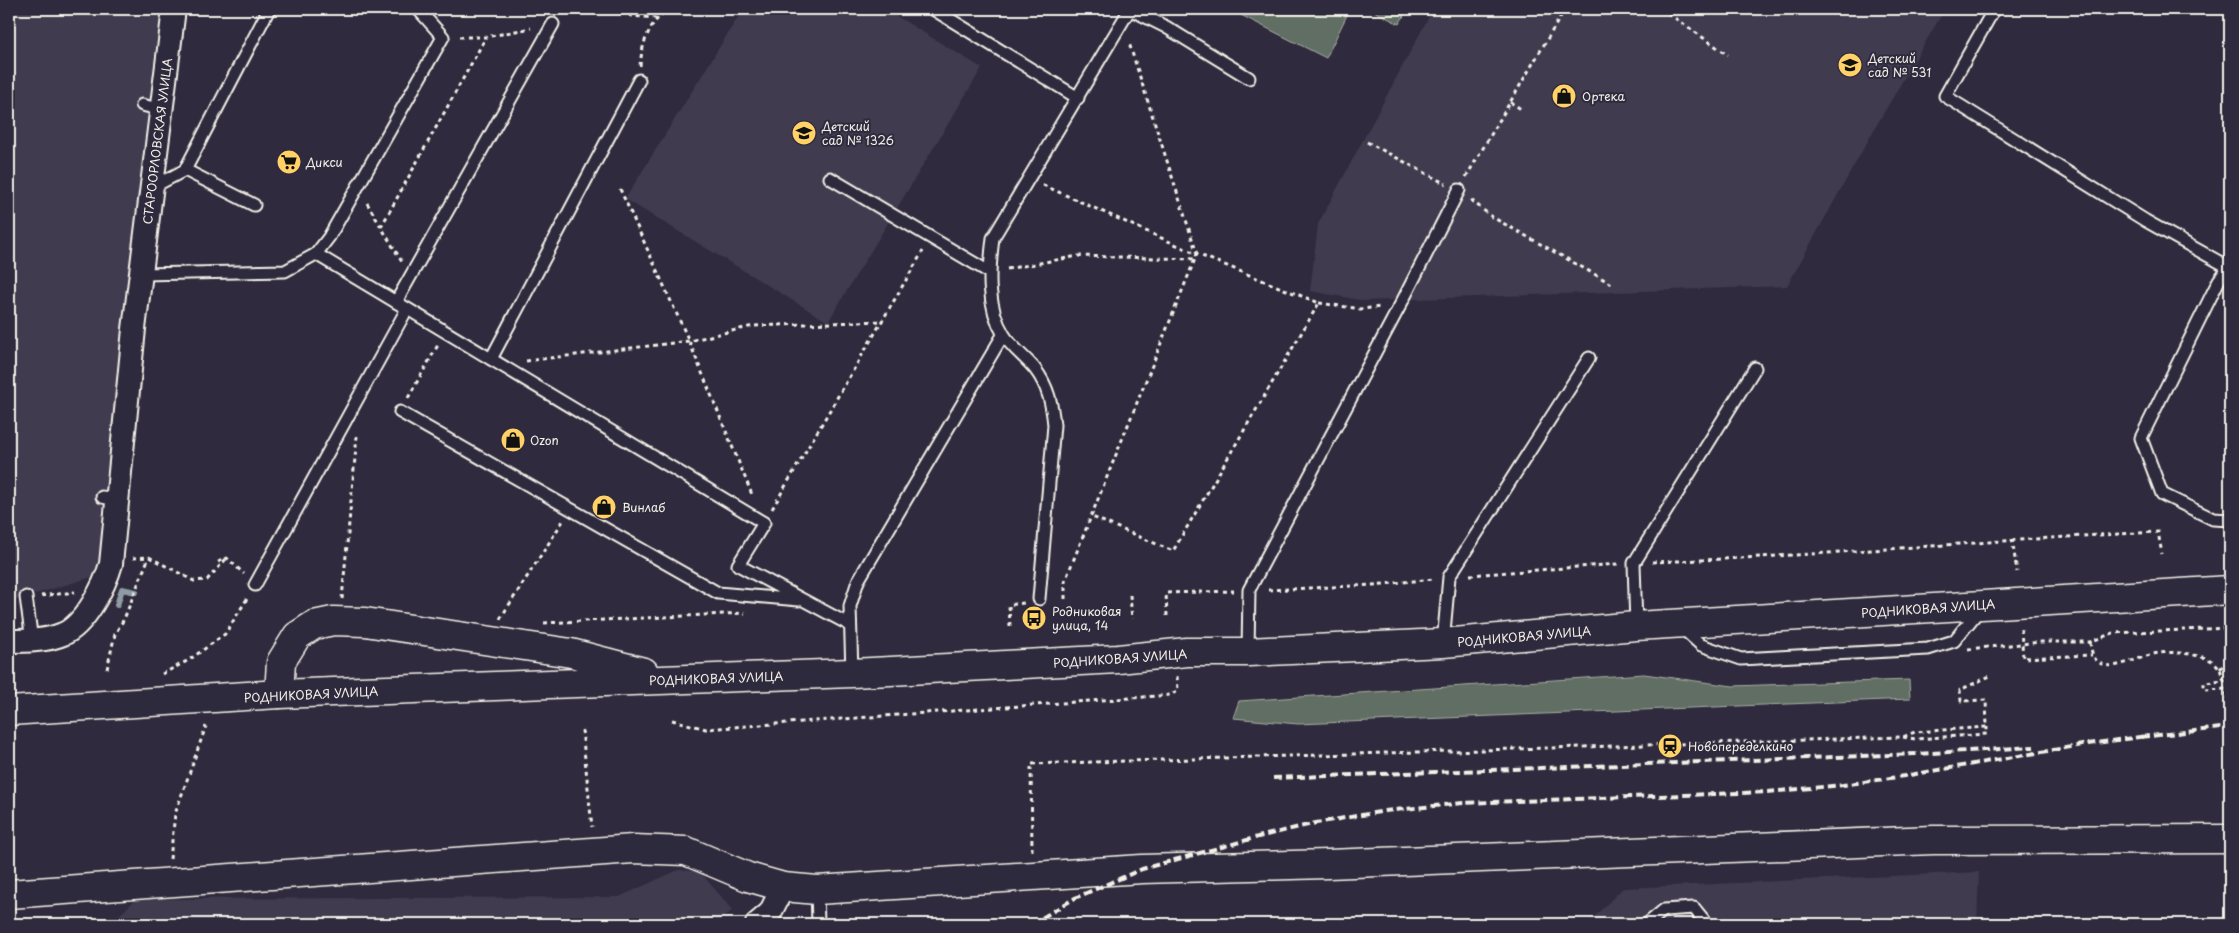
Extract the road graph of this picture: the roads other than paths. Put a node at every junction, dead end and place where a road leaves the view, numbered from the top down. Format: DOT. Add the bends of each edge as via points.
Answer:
graph roads {
  1 [pos="174,9"];
  2 [pos="269,9"];
  3 [pos="418,9"];
  4 [pos="933,9"];
  5 [pos="1130,9"];
  6 [pos="1994,9"];
  7 [pos="553,24"];
  8 [pos="1249,78"];
  9 [pos="639,80"];
  10 [pos="1078,98"];
  11 [pos="185,170"];
  12 [pos="830,178"];
  13 [pos="153,187"];
  14 [pos="1458,190"];
  15 [pos="254,205"];
  16 [pos="316,254"];
  17 [pos="2230,268"];
  18 [pos="989,272"];
  19 [pos="142,274"];
  20 [pos="396,302"];
  21 [pos="407,309"];
  22 [pos="1003,335"];
  23 [pos="1589,358"];
  24 [pos="492,359"];
  25 [pos="1755,368"];
  26 [pos="400,412"];
  27 [pos="2230,520"];
  28 [pos="255,585"];
  29 [pos="2230,590"];
  30 [pos="32,597"];
  31 [pos="1039,598"];
  32 [pos="803,600"];
  33 [pos="1984,604"];
  34 [pos="1676,624"];
  35 [pos="850,625"];
  36 [pos="1636,626"];
  37 [pos="32,640"];
  38 [pos="9,641"];
  39 [pos="1443,643"];
  40 [pos="1248,652"];
  41 [pos="852,673"];
  42 [pos="674,680"];
  43 [pos="278,694"];
  44 [pos="9,712"];
  45 [pos="2230,839"];
  46 [pos="783,887"];
  47 [pos="817,890"];
  48 [pos="9,894"];
  49 [pos="757,924"];
  50 [pos="818,924"];
  51 [pos="1647,924"];
  52 [pos="1707,924"];
  1 -- 13 [label="street, СТАРООРЛОВСКАЯ УЛИЦА" via="152,107"];
  2 -- 11 [label="lane"];
  3 -- 16 [label="lane" via="443,37 329,237"];
  4 -- 10 [label="lane"];
  5 -- 8 [label="lane"];
  5 -- 10 [label="lane"];
  6 -- 17 [label="lane" via="1946,96 2146,221"];
  7 -- 20 [label="lane"];
  9 -- 24 [label="lane"];
  10 -- 18 [label="lane" via="993,238"];
  11 -- 13 [label="lane"];
  11 -- 15 [label="lane"];
  12 -- 18 [label="lane"];
  13 -- 19 [label="street, СТАРООРЛОВСКАЯ УЛИЦА"];
  14 -- 40 [label="lane" via="1249,590"];
  16 -- 19 [label="lane" via="285,271"];
  16 -- 20 [label="lane"];
  17 -- 27 [label="lane" via="2219,280 2141,438 2162,494 2213,519"];
  18 -- 22 [label="lane" via="995,313"];
  19 -- 37 [label="street, СТАРООРЛОВСКАЯ УЛИЦА" via="127,327 110,498 111,564 108,576 90,610 64,634"];
  20 -- 21 [label="lane"];
  21 -- 24 [label="lane"];
  21 -- 28 [label="lane"];
  22 -- 31 [label="lane" via="1034,368 1052,402 1054,425"];
  22 -- 35 [label="lane" via="858,581 850,606"];
  23 -- 39 [label="lane" via="1449,577"];
  24 -- 32 [label="lane" via="764,523 738,565"];
  25 -- 36 [label="lane" via="1634,563"];
  26 -- 32 [label="lane" via="718,593"];
  29 -- 33 [label="main road, РОДНИКОВАЯ УЛИЦА"];
  30 -- 37 [label="lane"];
  32 -- 35 [label="lane"];
  33 -- 34 [label="main road, РОДНИКОВАЯ УЛИЦА"];
  33 -- 34 [label="lane" via="1954,641 1928,649 1741,659 1701,645"];
  34 -- 36 [label="main road, РОДНИКОВАЯ УЛИЦА"];
  35 -- 41 [label="lane"];
  36 -- 39 [label="main road, РОДНИКОВАЯ УЛИЦА"];
  37 -- 38 [label="street, СТАРООРЛОВСКАЯ УЛИЦА"];
  39 -- 40 [label="main road, РОДНИКОВАЯ УЛИЦА"];
  40 -- 41 [label="main road, РОДНИКОВАЯ УЛИЦА" via="1187,652 1118,659"];
  41 -- 42 [label="main road, РОДНИКОВАЯ УЛИЦА"];
  42 -- 43 [label="main road, РОДНИКОВАЯ УЛИЦА"];
  42 -- 43 [label="main road" via="571,653 364,622 333,621 314,625 297,636 281,662"];
  43 -- 44 [label="main road, РОДНИКОВАЯ УЛИЦА"];
  45 -- 47 [label="main road" via="1933,840 1142,869"];
  46 -- 47 [label="main road"];
  46 -- 48 [label="main road" via="748,877 686,851 633,849"];
  46 -- 49 [label="street" via="770,913"];
  47 -- 50 [label="lane"];
  51 -- 52 [label="lane" via="1664,910 1694,908"];
}
